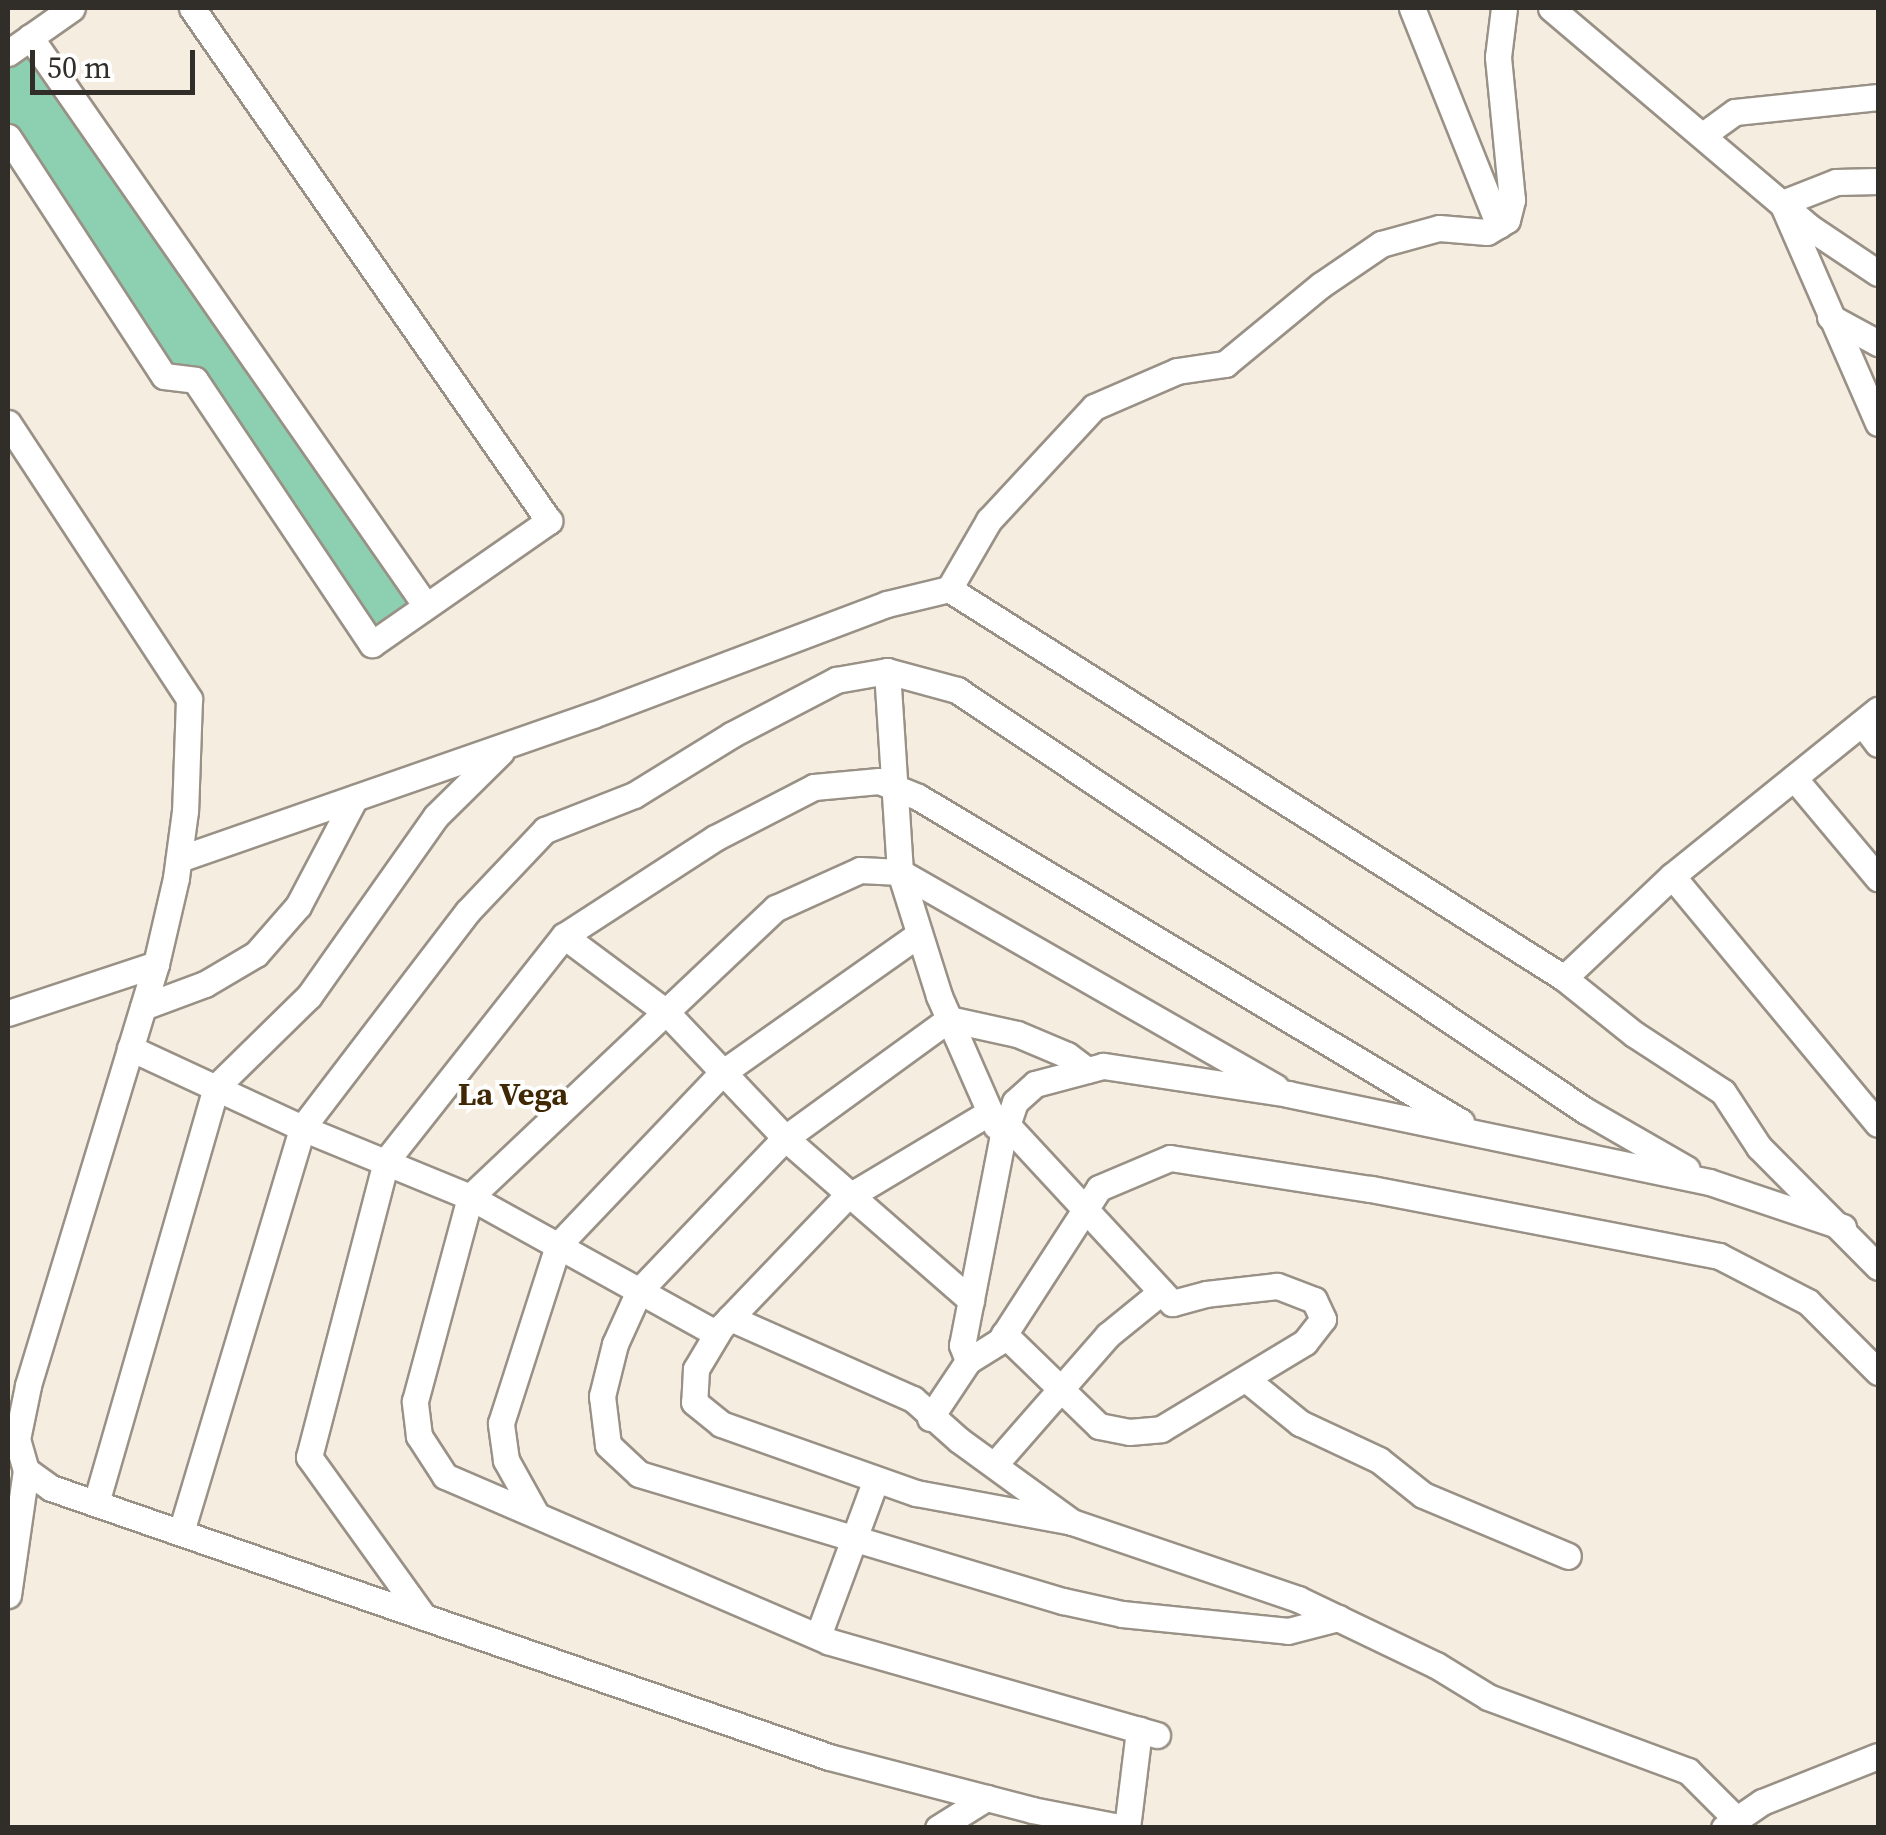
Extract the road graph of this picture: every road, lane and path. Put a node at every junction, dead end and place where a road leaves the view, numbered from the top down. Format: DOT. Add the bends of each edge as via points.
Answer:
graph roads {
  1 [pos="72,8"];
  2 [pos="192,8"];
  3 [pos="1412,8"];
  4 [pos="1504,8"];
  5 [pos="1552,8"];
  6 [pos="30,37"];
  7 [pos="8,52"];
  8 [pos="1878,98"];
  9 [pos="1704,135"];
  10 [pos="8,136"];
  11 [pos="1878,181"];
  12 [pos="1782,203"];
  13 [pos="1498,225"];
  14 [pos="1878,272"];
  15 [pos="1830,317"];
  16 [pos="1878,343"];
  17 [pos="8,423"];
  18 [pos="1878,423"];
  19 [pos="949,589"];
  20 [pos="426,606"];
  21 [pos="888,671"];
  22 [pos="1873,726"];
  23 [pos="508,745"];
  24 [pos="1794,778"];
  25 [pos="893,787"];
  26 [pos="355,798"];
  27 [pos="179,859"];
  28 [pos="900,872"];
  29 [pos="1672,876"];
  30 [pos="1878,878"];
  31 [pos="920,934"];
  32 [pos="564,936"];
  33 [pos="156,964"];
  34 [pos="1564,978"];
  35 [pos="142,1007"];
  36 [pos="666,1012"];
  37 [pos="8,1013"];
  38 [pos="949,1020"];
  39 [pos="130,1048"];
  40 [pos="1087,1070"];
  41 [pos="722,1073"];
  42 [pos="216,1087"];
  43 [pos="1288,1094"];
  44 [pos="1878,1124"];
  45 [pos="1000,1126"];
  46 [pos="302,1128"];
  47 [pos="1478,1132"];
  48 [pos="785,1138"];
  49 [pos="386,1162"];
  50 [pos="1709,1182"];
  51 [pos="851,1195"];
  52 [pos="470,1197"];
  53 [pos="1084,1210"];
  54 [pos="1843,1227"];
  55 [pos="558,1246"];
  56 [pos="1878,1267"];
  57 [pos="638,1291"];
  58 [pos="1160,1292"];
  59 [pos="971,1300"];
  60 [pos="724,1326"];
  61 [pos="1004,1334"];
  62 [pos="968,1362"];
  63 [pos="1878,1372"];
  64 [pos="1246,1379"];
  65 [pos="1058,1390"];
  66 [pos="930,1418"];
  67 [pos="995,1464"];
  68 [pos="26,1470"];
  69 [pos="876,1478"];
  70 [pos="96,1503"];
  71 [pos="536,1514"];
  72 [pos="1072,1522"];
  73 [pos="181,1532"];
  74 [pos="852,1539"];
  75 [pos="1568,1556"];
  76 [pos="8,1596"];
  77 [pos="424,1617"];
  78 [pos="1338,1618"];
  79 [pos="818,1636"];
  80 [pos="1878,1756"];
  81 [pos="986,1798"];
  82 [pos="1729,1822"];
  83 [pos="938,1828"];
  84 [pos="1125,1828"];
  1 -- 6 [label="street"];
  2 -- 20 [label="street" via="549,521"];
  3 -- 13 [label="street"];
  4 -- 13 [label="street" via="1498,57 1512,200"];
  5 -- 9 [label="street"];
  6 -- 7 [label="street"];
  6 -- 20 [label="street"];
  8 -- 9 [label="street" via="1735,112"];
  9 -- 12 [label="street"];
  10 -- 20 [label="street" via="164,376 194,380 372,644"];
  11 -- 12 [label="street" via="1836,182"];
  12 -- 14 [label="street"];
  12 -- 15 [label="street"];
  13 -- 19 [label="street" via="1487,232 1439,228 1380,244 1225,364 1177,371 1094,407 989,520"];
  15 -- 16 [label="street"];
  15 -- 18 [label="street"];
  17 -- 27 [label="street" via="189,699"];
  19 -- 23 [label="street" via="887,604"];
  19 -- 34 [label="street"];
  21 -- 25 [label="street"];
  21 -- 46 [label="street" via="836,680 634,795 545,830 468,911"];
  21 -- 50 [label="street" via="957,690 1586,1111"];
  22 -- 24 [label="street"];
  23 -- 26 [label="street"];
  23 -- 42 [label="street" via="436,816 309,996"];
  24 -- 29 [label="street"];
  24 -- 30 [label="street"];
  25 -- 28 [label="street"];
  25 -- 32 [label="street" via="879,781 814,787 715,838"];
  25 -- 47 [label="street"];
  26 -- 27 [label="street"];
  26 -- 35 [label="street" via="298,906 256,954 205,984"];
  27 -- 33 [label="street"];
  28 -- 31 [label="street"];
  28 -- 36 [label="street" via="860,870 776,908"];
  28 -- 43 [label="street"];
  29 -- 34 [label="street"];
  29 -- 44 [label="street"];
  31 -- 38 [label="street"];
  31 -- 41 [label="street"];
  32 -- 36 [label="street"];
  32 -- 49 [label="street"];
  33 -- 35 [label="street"];
  33 -- 37 [label="street"];
  34 -- 54 [label="street" via="1723,1092 1759,1147"];
  35 -- 39 [label="street"];
  36 -- 41 [label="street"];
  36 -- 52 [label="street"];
  38 -- 40 [label="street" via="1017,1034"];
  38 -- 45 [label="street"];
  38 -- 48 [label="street"];
  39 -- 42 [label="street"];
  39 -- 68 [label="street" via="28,1386 17,1439"];
  40 -- 43 [label="street" via="1103,1066"];
  40 -- 45 [label="street" via="1034,1084"];
  41 -- 48 [label="street"];
  41 -- 55 [label="street"];
  42 -- 46 [label="street"];
  42 -- 70 [label="street"];
  43 -- 47 [label="street"];
  45 -- 51 [label="street"];
  45 -- 53 [label="street"];
  45 -- 59 [label="street"];
  46 -- 49 [label="street"];
  46 -- 73 [label="street"];
  47 -- 50 [label="street"];
  48 -- 51 [label="street"];
  48 -- 57 [label="street"];
  49 -- 52 [label="street"];
  49 -- 77 [label="street" via="309,1457"];
  50 -- 54 [label="street"];
  51 -- 59 [label="street"];
  51 -- 60 [label="street"];
  52 -- 55 [label="street"];
  52 -- 71 [label="street" via="415,1402 419,1436 444,1476"];
  53 -- 58 [label="street"];
  53 -- 61 [label="street"];
  53 -- 63 [label="street" via="1099,1188 1170,1158 1596,1229 1719,1256 1755,1272 1808,1302"];
  54 -- 56 [label="street"];
  55 -- 57 [label="street"];
  55 -- 71 [label="street" via="501,1423 506,1460"];
  57 -- 60 [label="street"];
  57 -- 74 [label="street" via="614,1344 602,1396 608,1445 639,1474"];
  58 -- 64 [label="street" via="1172,1303 1277,1286 1314,1300 1322,1319 1316,1330"];
  58 -- 65 [label="street" via="1108,1335"];
  59 -- 62 [label="street" via="962,1345"];
  60 -- 66 [label="street" via="913,1399"];
  60 -- 69 [label="street" via="696,1368 694,1402 722,1424"];
  61 -- 62 [label="street"];
  61 -- 65 [label="street"];
  62 -- 66 [label="street"];
  64 -- 65 [label="street" via="1161,1429 1128,1432 1099,1426"];
  64 -- 75 [label="street" via="1300,1423 1379,1460 1423,1495"];
  65 -- 67 [label="street"];
  66 -- 67 [label="street"];
  67 -- 72 [label="street"];
  68 -- 70 [label="street" via="51,1488"];
  68 -- 76 [label="street"];
  69 -- 72 [label="street" via="916,1493"];
  69 -- 74 [label="street"];
  70 -- 73 [label="street"];
  71 -- 79 [label="street"];
  72 -- 78 [label="street" via="1188,1558"];
  73 -- 77 [label="street"];
  74 -- 78 [label="street" via="1122,1614 1288,1631"];
  74 -- 79 [label="street"];
  77 -- 81 [label="street" via="828,1757"];
  78 -- 82 [label="street" via="1488,1696 1688,1772"];
  79 -- 84 [label="street" via="1148,1732"];
  80 -- 82 [label="street"];
  81 -- 83 [label="street"];
  81 -- 84 [label="street"];
}
